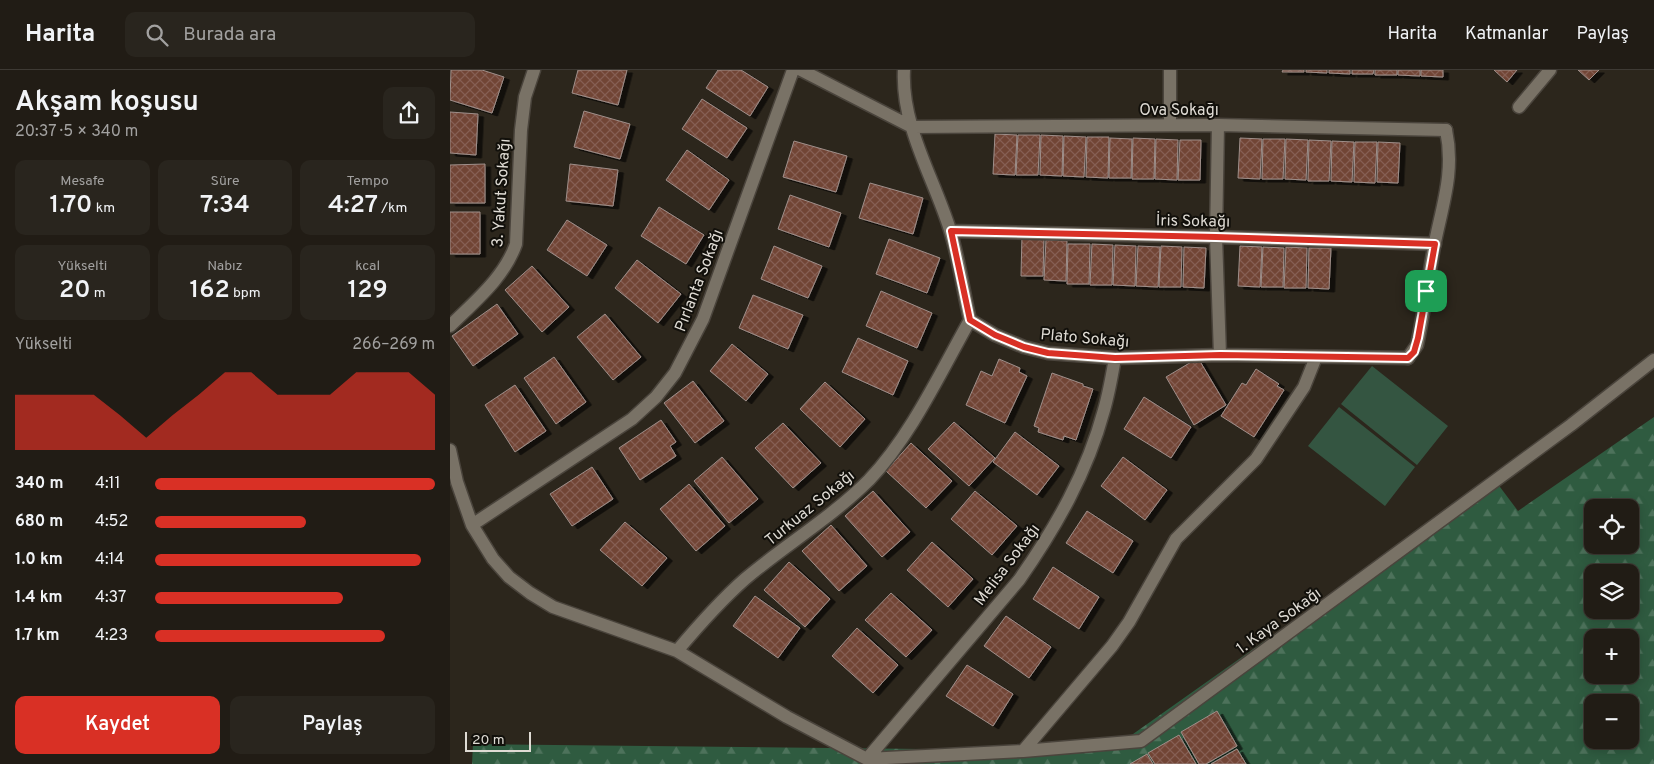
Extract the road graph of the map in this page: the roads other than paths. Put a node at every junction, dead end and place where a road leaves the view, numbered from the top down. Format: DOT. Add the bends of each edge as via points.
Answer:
graph roads {
  1 [pos="534,70"];
  2 [pos="794,70"];
  3 [pos="802,70"];
  4 [pos="904,70"];
  5 [pos="1170,70"];
  6 [pos="1550,70"];
  7 [pos="1519,108"];
  8 [pos="1170,125"];
  9 [pos="1218,125"];
  10 [pos="912,127"];
  11 [pos="951,231"];
  12 [pos="1216,237"];
  13 [pos="1435,244"];
  14 [pos="970,320"];
  15 [pos="450,326"];
  16 [pos="1220,355"];
  17 [pos="1316,357"];
  18 [pos="1115,358"];
  19 [pos="1654,360"];
  20 [pos="450,450"];
  21 [pos="472,525"];
  22 [pos="677,651"];
  23 [pos="1023,751"];
  24 [pos="866,759"];
  1 -- 15 [label="street, 3. Yakut Sokağı" via="525,97 521,130 516,244 512,257 494,282"];
  2 -- 21 [label="street, Pırlanta Sokağı" via="703,319 675,373 632,419"];
  3 -- 10 [label="street"];
  4 -- 10 [label="street" via="905,100"];
  5 -- 8 [label="street"];
  6 -- 7 [label="street"];
  8 -- 9 [label="street, Ova Sokağı"];
  8 -- 10 [label="street, Ova Sokağı"];
  9 -- 12 [label="street"];
  9 -- 13 [label="street, Ova Sokağı" via="1446,130 1450,173"];
  10 -- 11 [label="street"];
  11 -- 12 [label="street, İris Sokağı"];
  11 -- 14 [label="street"];
  12 -- 13 [label="street, İris Sokağı"];
  12 -- 16 [label="street"];
  13 -- 17 [label="street, Plato Sokağı" via="1418,338 1414,352 1408,358"];
  14 -- 18 [label="street, Plato Sokağı" via="1024,347 1048,353"];
  14 -- 22 [label="street, Turkuaz Sokağı" via="914,419 869,479 841,506 744,580"];
  16 -- 17 [label="street, Plato Sokağı"];
  16 -- 18 [label="street, Plato Sokağı"];
  17 -- 23 [label="street" via="1304,387 1256,459 1176,539 1112,646"];
  18 -- 24 [label="street, Melisa Sokağı" via="1095,441 1082,474 1042,548 1019,580"];
  19 -- 23 [label="street, 1. Kaya Sokağı" via="1571,425 1141,741"];
  20 -- 21 [label="street"];
  21 -- 22 [label="street" via="493,559 530,594 553,607"];
  22 -- 24 [label="street" via="787,717"];
  23 -- 24 [label="street, 1. Kaya Sokağı"];
}
